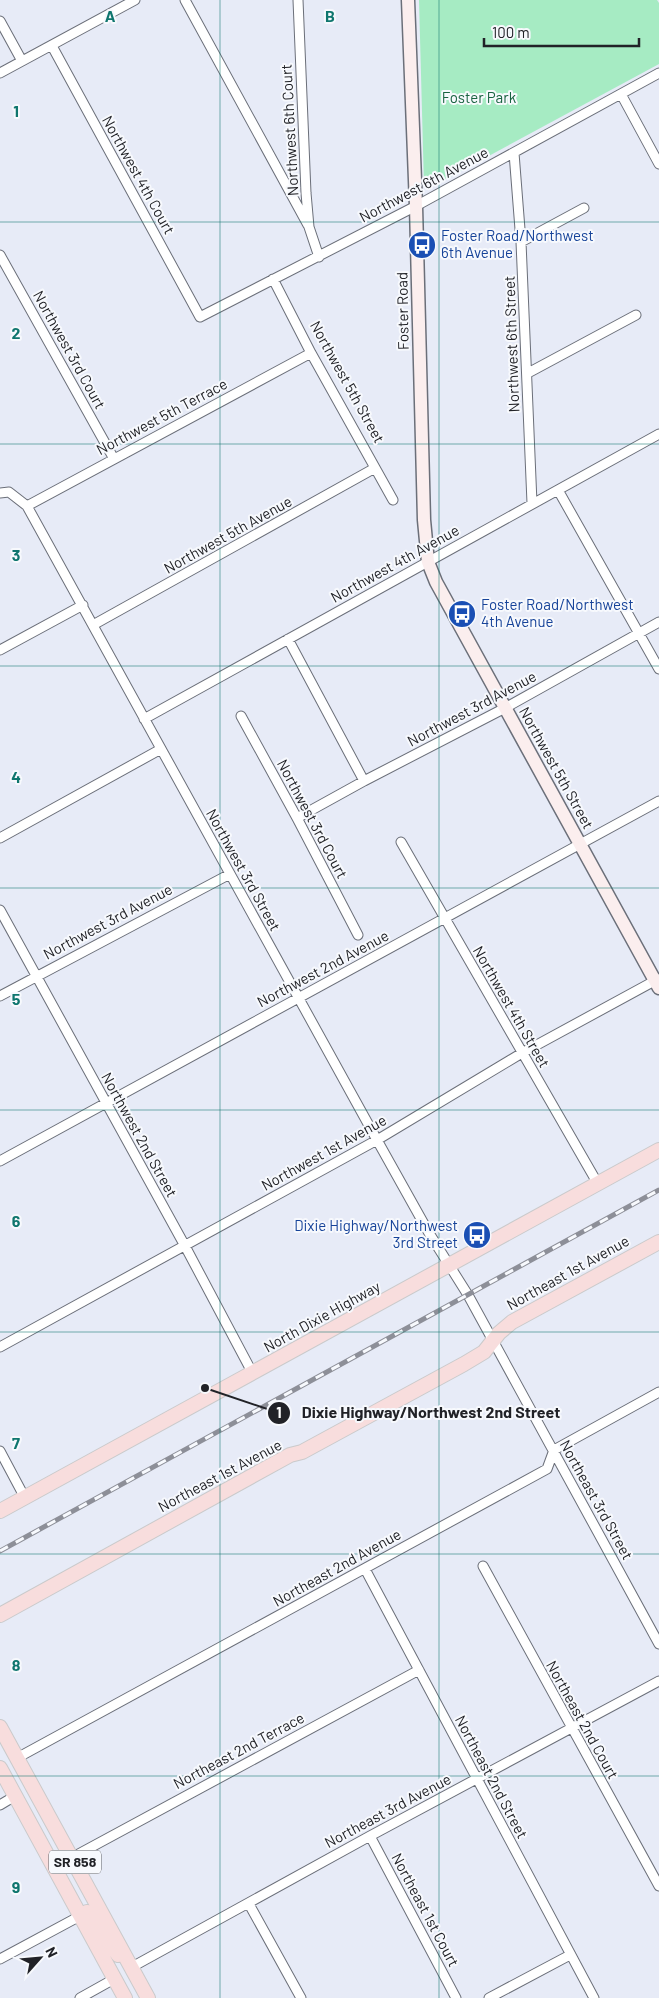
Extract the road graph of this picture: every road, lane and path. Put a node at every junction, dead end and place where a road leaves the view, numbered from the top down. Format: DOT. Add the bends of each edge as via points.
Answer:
graph roads {
  1 [pos="135,0"];
  2 [pos="185,0"];
  3 [pos="298,0"];
  4 [pos="408,0"];
  5 [pos="117,4"];
  6 [pos="0,21"];
  7 [pos="52,46"];
  8 [pos="22,62"];
  9 [pos="0,73"];
  10 [pos="659,73"];
  11 [pos="621,94"];
  12 [pos="514,153"];
  13 [pos="659,164"];
  14 [pos="416,206"];
  15 [pos="584,208"];
  16 [pos="309,227"];
  17 [pos="521,242"];
  18 [pos="0,255"];
  19 [pos="319,257"];
  20 [pos="273,279"];
  21 [pos="636,315"];
  22 [pos="200,317"];
  23 [pos="311,353"];
  24 [pos="528,373"];
  25 [pos="659,434"];
  26 [pos="114,459"];
  27 [pos="375,468"];
  28 [pos="558,490"];
  29 [pos="5,493"];
  30 [pos="393,500"];
  31 [pos="532,503"];
  32 [pos="27,506"];
  33 [pos="428,562"];
  34 [pos="82,605"];
  35 [pos="659,622"];
  36 [pos="94,625"];
  37 [pos="639,633"];
  38 [pos="288,639"];
  39 [pos="0,650"];
  40 [pos="659,669"];
  41 [pos="504,708"];
  42 [pos="241,716"];
  43 [pos="144,720"];
  44 [pos="161,749"];
  45 [pos="364,781"];
  46 [pos="659,801"];
  47 [pos="297,818"];
  48 [pos="0,838"];
  49 [pos="401,842"];
  50 [pos="579,845"];
  51 [pos="230,874"];
  52 [pos="0,910"];
  53 [pos="444,919"];
  54 [pos="358,935"];
  55 [pos="35,976"];
  56 [pos="658,982"];
  57 [pos="0,996"];
  58 [pos="299,998"];
  59 [pos="522,1053"];
  60 [pos="105,1103"];
  61 [pos="376,1140"];
  62 [pos="659,1150"];
  63 [pos="0,1161"];
  64 [pos="598,1184"];
  65 [pos="659,1242"];
  66 [pos="185,1246"];
  67 [pos="449,1266"];
  68 [pos="492,1341"];
  69 [pos="0,1347"];
  70 [pos="253,1374"];
  71 [pos="659,1392"];
  72 [pos="554,1450"];
  73 [pos="0,1451"];
  74 [pos="25,1498"];
  75 [pos="0,1511"];
  76 [pos="483,1566"];
  77 [pos="364,1569"];
  78 [pos="0,1615"];
  79 [pos="659,1644"];
  80 [pos="419,1670"];
  81 [pos="659,1681"];
  82 [pos="0,1727"];
  83 [pos="570,1728"];
  84 [pos="17,1758"];
  85 [pos="0,1768"];
  86 [pos="477,1779"];
  87 [pos="15,1796"];
  88 [pos="0,1805"];
  89 [pos="370,1836"];
  90 [pos="73,1858"];
  91 [pos="659,1886"];
  92 [pos="67,1892"];
  93 [pos="249,1904"];
  94 [pos="80,1916"];
  95 [pos="570,1955"];
  96 [pos="0,1959"];
  97 [pos="132,1967"];
  98 [pos="114,1979"];
  99 [pos="80,1998"];
  100 [pos="125,1998"];
  101 [pos="141,1998"];
  102 [pos="148,1998"];
  103 [pos="301,1998"];
  104 [pos="456,1998"];
  105 [pos="489,1998"];
  106 [pos="594,1998"];
  1 -- 5 [label="street"];
  2 -- 16 [label="street"];
  3 -- 16 [label="street, Northwest 6th Court"];
  4 -- 14 [label="street, Foster Road"];
  5 -- 7 [label="street"];
  6 -- 8 [label="street"];
  7 -- 8 [label="street"];
  7 -- 22 [label="street, Northwest 4th Court"];
  8 -- 9 [label="street"];
  10 -- 11 [label="street, Northwest 6th Avenue"];
  11 -- 12 [label="street, Northwest 6th Avenue"];
  11 -- 13 [label="street"];
  12 -- 14 [label="street, Northwest 6th Avenue"];
  12 -- 17 [label="street, Northwest 6th Street"];
  14 -- 19 [label="street, Northwest 6th Avenue"];
  14 -- 33 [label="street, Foster Road" via="424,520"];
  15 -- 17 [label="street"];
  16 -- 19 [label="street, Northwest 6th Court"];
  17 -- 24 [label="street, Northwest 6th Street"];
  18 -- 26 [label="street, Northwest 3rd Court"];
  19 -- 20 [label="street, Northwest 6th Avenue"];
  20 -- 22 [label="street, Northwest 6th Avenue"];
  20 -- 23 [label="street, Northwest 5th Street"];
  21 -- 24 [label="street"];
  23 -- 26 [label="street, Northwest 5th Terrace"];
  23 -- 27 [label="street, Northwest 5th Street"];
  24 -- 31 [label="street, Northwest 6th Street"];
  25 -- 28 [label="street, Northwest 4th Avenue"];
  26 -- 32 [label="street, Northwest 5th Terrace"];
  27 -- 30 [label="street, Northwest 5th Street"];
  27 -- 36 [label="street, Northwest 5th Avenue"];
  28 -- 31 [label="street, Northwest 4th Avenue"];
  28 -- 37 [label="street"];
  29 -- 32 [label="street, Northwest 3rd Street"];
  31 -- 33 [label="street, Northwest 4th Avenue"];
  32 -- 34 [label="street, Northwest 3rd Street"];
  33 -- 38 [label="street, Northwest 4th Avenue"];
  33 -- 41 [label="street, Northwest 5th Street"];
  34 -- 36 [label="street, Northwest 3rd Street"];
  34 -- 39 [label="street"];
  35 -- 37 [label="street, Northwest 3rd Avenue"];
  36 -- 43 [label="street, Northwest 3rd Street"];
  37 -- 40 [label="street"];
  37 -- 41 [label="street, Northwest 3rd Avenue"];
  38 -- 43 [label="street, Northwest 4th Avenue"];
  38 -- 45 [label="street"];
  41 -- 45 [label="street, Northwest 3rd Avenue"];
  41 -- 50 [label="street, Northwest 5th Street"];
  42 -- 47 [label="street, Northwest 3rd Court"];
  43 -- 44 [label="street, Northwest 3rd Street"];
  44 -- 48 [label="street"];
  44 -- 51 [label="street, Northwest 3rd Street"];
  45 -- 47 [label="street, Northwest 3rd Avenue"];
  46 -- 50 [label="street, Northwest 2nd Avenue"];
  47 -- 54 [label="street, Northwest 3rd Court"];
  49 -- 53 [label="street, Northwest 4th Street"];
  50 -- 53 [label="street, Northwest 2nd Avenue"];
  50 -- 56 [label="street, Northwest 5th Street"];
  51 -- 55 [label="street, Northwest 3rd Avenue"];
  51 -- 58 [label="street, Northwest 3rd Street"];
  52 -- 55 [label="street, Northwest 2nd Street"];
  53 -- 58 [label="street, Northwest 2nd Avenue"];
  53 -- 59 [label="street, Northwest 4th Street"];
  55 -- 57 [label="street, Northwest 3rd Avenue"];
  55 -- 60 [label="street, Northwest 2nd Street"];
  56 -- 59 [label="street, Northwest 1st Avenue"];
  58 -- 60 [label="street, Northwest 2nd Avenue"];
  58 -- 61 [label="street, Northwest 3rd Street"];
  59 -- 61 [label="street, Northwest 1st Avenue"];
  59 -- 64 [label="street, Northwest 4th Street"];
  60 -- 63 [label="street, Northwest 2nd Avenue"];
  60 -- 66 [label="street, Northwest 2nd Street"];
  61 -- 66 [label="street, Northwest 1st Avenue"];
  61 -- 67 [label="street, Northwest 3rd Street"];
  62 -- 64 [label="main road, North Dixie Highway"];
  64 -- 67 [label="main road, North Dixie Highway"];
  65 -- 68 [label="main road, Northeast 1st Avenue" via="512,1322"];
  66 -- 69 [label="street, Northwest 1st Avenue"];
  66 -- 70 [label="street, Northwest 2nd Street"];
  67 -- 68 [label="street, Northeast 3rd Street"];
  67 -- 70 [label="main road, North Dixie Highway"];
  68 -- 72 [label="street, Northeast 3rd Street"];
  68 -- 78 [label="main road, Northeast 1st Avenue" via="484,1352 464,1364 302,1452 290,1455"];
  70 -- 74 [label="main road, North Dixie Highway"];
  71 -- 72 [label="street"];
  72 -- 77 [label="street, Northeast 2nd Avenue" via="547,1468"];
  72 -- 79 [label="street, Northeast 3rd Street"];
  73 -- 74 [label="street"];
  74 -- 75 [label="main road, North Dixie Highway"];
  76 -- 83 [label="street, Northeast 2nd Court"];
  77 -- 80 [label="street, Northeast 2nd Street"];
  77 -- 84 [label="street, Northeast 2nd Avenue"];
  80 -- 86 [label="street, Northeast 2nd Street"];
  80 -- 90 [label="street, Northeast 2nd Terrace"];
  81 -- 83 [label="street, Northeast 3rd Avenue"];
  82 -- 84 [label="main road, SR 858"];
  83 -- 86 [label="street, Northeast 3rd Avenue"];
  83 -- 91 [label="street, Northeast 2nd Court"];
  84 -- 90 [label="main road, SR 858"];
  85 -- 87 [label="main road, SR 858"];
  86 -- 89 [label="street, Northeast 3rd Avenue"];
  86 -- 95 [label="street, Northeast 2nd Street"];
  87 -- 88 [label="street"];
  87 -- 90 [label="main road" via="33,1807 60,1854"];
  87 -- 92 [label="main road, SR 858"];
  89 -- 93 [label="street, Northeast 3rd Avenue"];
  89 -- 104 [label="street, Northeast 1st Court"];
  90 -- 97 [label="main road, SR 858"];
  92 -- 94 [label="main road, SR 858"];
  92 -- 97 [label="main road" via="86,1911 125,1963"];
  93 -- 97 [label="street, Northeast 3rd Avenue"];
  93 -- 103 [label="street"];
  94 -- 96 [label="street"];
  94 -- 98 [label="main road, SR 858"];
  95 -- 105 [label="street"];
  95 -- 106 [label="street, Northeast 2nd Street"];
  97 -- 102 [label="main road, SR 858"];
  98 -- 99 [label="street"];
  98 -- 100 [label="main road, SR 858"];
  98 -- 101 [label="main road"];
}
